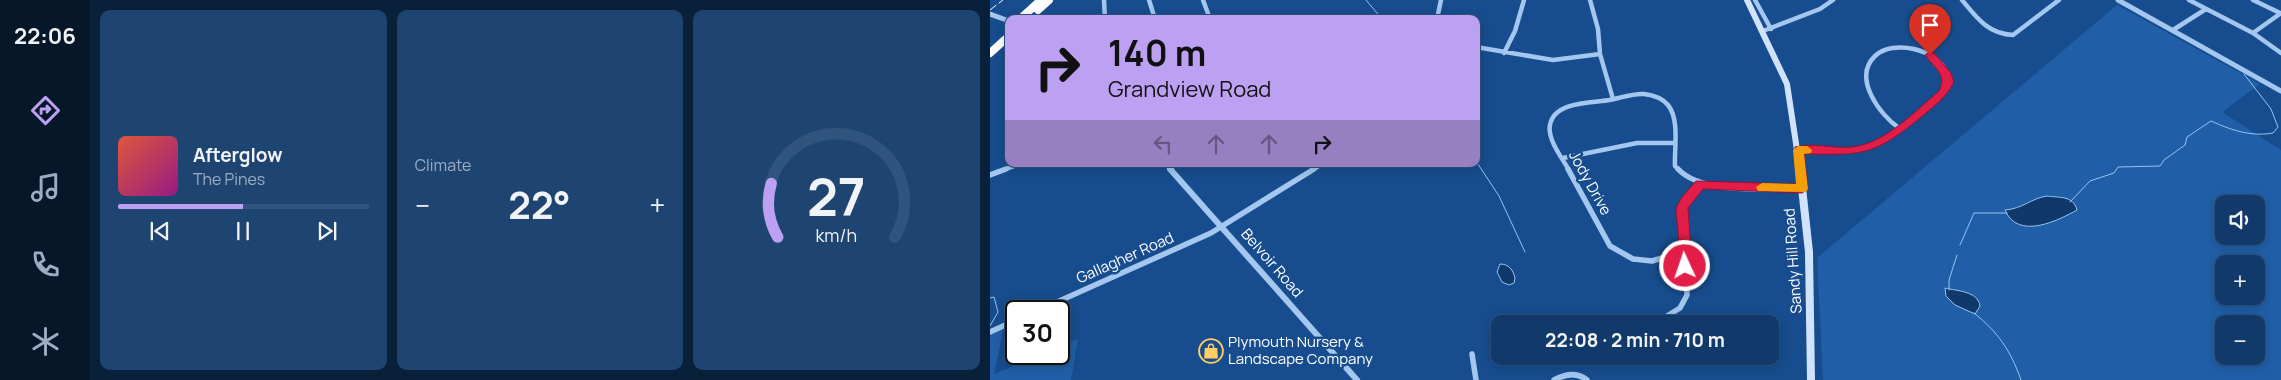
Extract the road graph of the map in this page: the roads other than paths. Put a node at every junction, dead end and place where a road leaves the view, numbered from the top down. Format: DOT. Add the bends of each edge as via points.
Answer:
graph roads {
  1 [pos="1041,0"];
  2 [pos="1049,0"];
  3 [pos="1103,0"];
  4 [pos="1149,0"];
  5 [pos="1203,0"];
  6 [pos="1441,0"];
  7 [pos="1524,0"];
  8 [pos="1590,0"];
  9 [pos="1747,0"];
  10 [pos="1755,0"];
  11 [pos="1833,0"];
  12 [pos="1962,0"];
  13 [pos="2059,0"];
  14 [pos="2118,0"];
  15 [pos="2189,0"];
  16 [pos="2253,0"];
  17 [pos="2206,9"];
  18 [pos="2281,13"];
  19 [pos="990,14"];
  20 [pos="1024,15"];
  21 [pos="1032,15"];
  22 [pos="1104,15"];
  23 [pos="1154,15"];
  24 [pos="1208,15"];
  25 [pos="1437,15"];
  26 [pos="1005,22"];
  27 [pos="1005,28"];
  28 [pos="1771,29"];
  29 [pos="2173,30"];
  30 [pos="1763,31"];
  31 [pos="2253,32"];
  32 [pos="1005,40"];
  33 [pos="990,45"];
  34 [pos="1480,47"];
  35 [pos="990,53"];
  36 [pos="1504,53"];
  37 [pos="1600,54"];
  38 [pos="2281,54"];
  39 [pos="2281,91"];
  40 [pos="1613,99"];
  41 [pos="1899,128"];
  42 [pos="1673,143"];
  43 [pos="1798,150"];
  44 [pos="1563,158"];
  45 [pos="1012,167"];
  46 [pos="1169,167"];
  47 [pos="1317,167"];
  48 [pos="990,175"];
  49 [pos="1700,184"];
  50 [pos="1802,189"];
  51 [pos="1222,225"];
  52 [pos="1685,251"];
  53 [pos="1062,300"];
  54 [pos="1668,315"];
  55 [pos="1005,325"];
  56 [pos="990,332"];
  57 [pos="1472,354"];
  58 [pos="1357,380"];
  59 [pos="1476,380"];
  60 [pos="1554,380"];
  61 [pos="1587,380"];
  62 [pos="1812,380"];
  1 -- 20 [label="highway"];
  2 -- 21 [label="highway"];
  3 -- 22 [label="street"];
  4 -- 23 [label="street"];
  5 -- 24 [label="street"];
  6 -- 25 [label="street"];
  7 -- 36 [label="street" via="1515,31"];
  8 -- 37 [label="street" via="1598,29"];
  9 -- 30 [label="main road, Sandy Hill Road"];
  10 -- 28 [label="street"];
  11 -- 28 [label="street" via="1820,9"];
  12 -- 13 [label="street" via="1987,30 2004,35 2013,35"];
  14 -- 29 [label="street"];
  15 -- 17 [label="street"];
  16 -- 18 [label="street"];
  17 -- 29 [label="street"];
  17 -- 31 [label="street"];
  18 -- 31 [label="street"];
  19 -- 26 [label="street"];
  27 -- 33 [label="highway"];
  28 -- 30 [label="street"];
  29 -- 39 [label="street"];
  30 -- 43 [label="main road, Sandy Hill Road" via="1787,84"];
  31 -- 38 [label="street"];
  32 -- 35 [label="highway"];
  34 -- 36 [label="street"];
  36 -- 37 [label="street" via="1553,60"];
  37 -- 40 [label="street"];
  40 -- 42 [label="street" via="1644,94 1662,100 1671,110"];
  40 -- 44 [label="street, Jody Drive" via="1570,106 1557,113 1550,124 1550,132"];
  41 -- 41 [label="street" via="1936,100 1948,82 1933,57 1907,47 1881,53 1867,66 1867,83 1874,104 1884,118"];
  41 -- 43 [label="street" via="1882,142 1862,149"];
  42 -- 44 [label="street" via="1637,143"];
  42 -- 49 [label="street" via="1675,166"];
  43 -- 50 [label="main road, Sandy Hill Road"];
  44 -- 52 [label="street, Jody Drive" via="1610,246 1616,251 1633,259 1652,261"];
  45 -- 48 [label="street"];
  46 -- 51 [label="street, Belvoir Road"];
  47 -- 51 [label="street, Gallagher Road"];
  49 -- 50 [label="street"];
  49 -- 52 [label="street" via="1682,208"];
  50 -- 62 [label="main road, Sandy Hill Road" via="1810,278"];
  51 -- 53 [label="street, Gallagher Road" via="1211,233"];
  51 -- 58 [label="street, Belvoir Road"];
  52 -- 54 [label="street" via="1687,295 1680,308"];
  55 -- 56 [label="street"];
  57 -- 59 [label="street"];
  60 -- 61 [label="street" via="1569,374 1584,376"];
}
